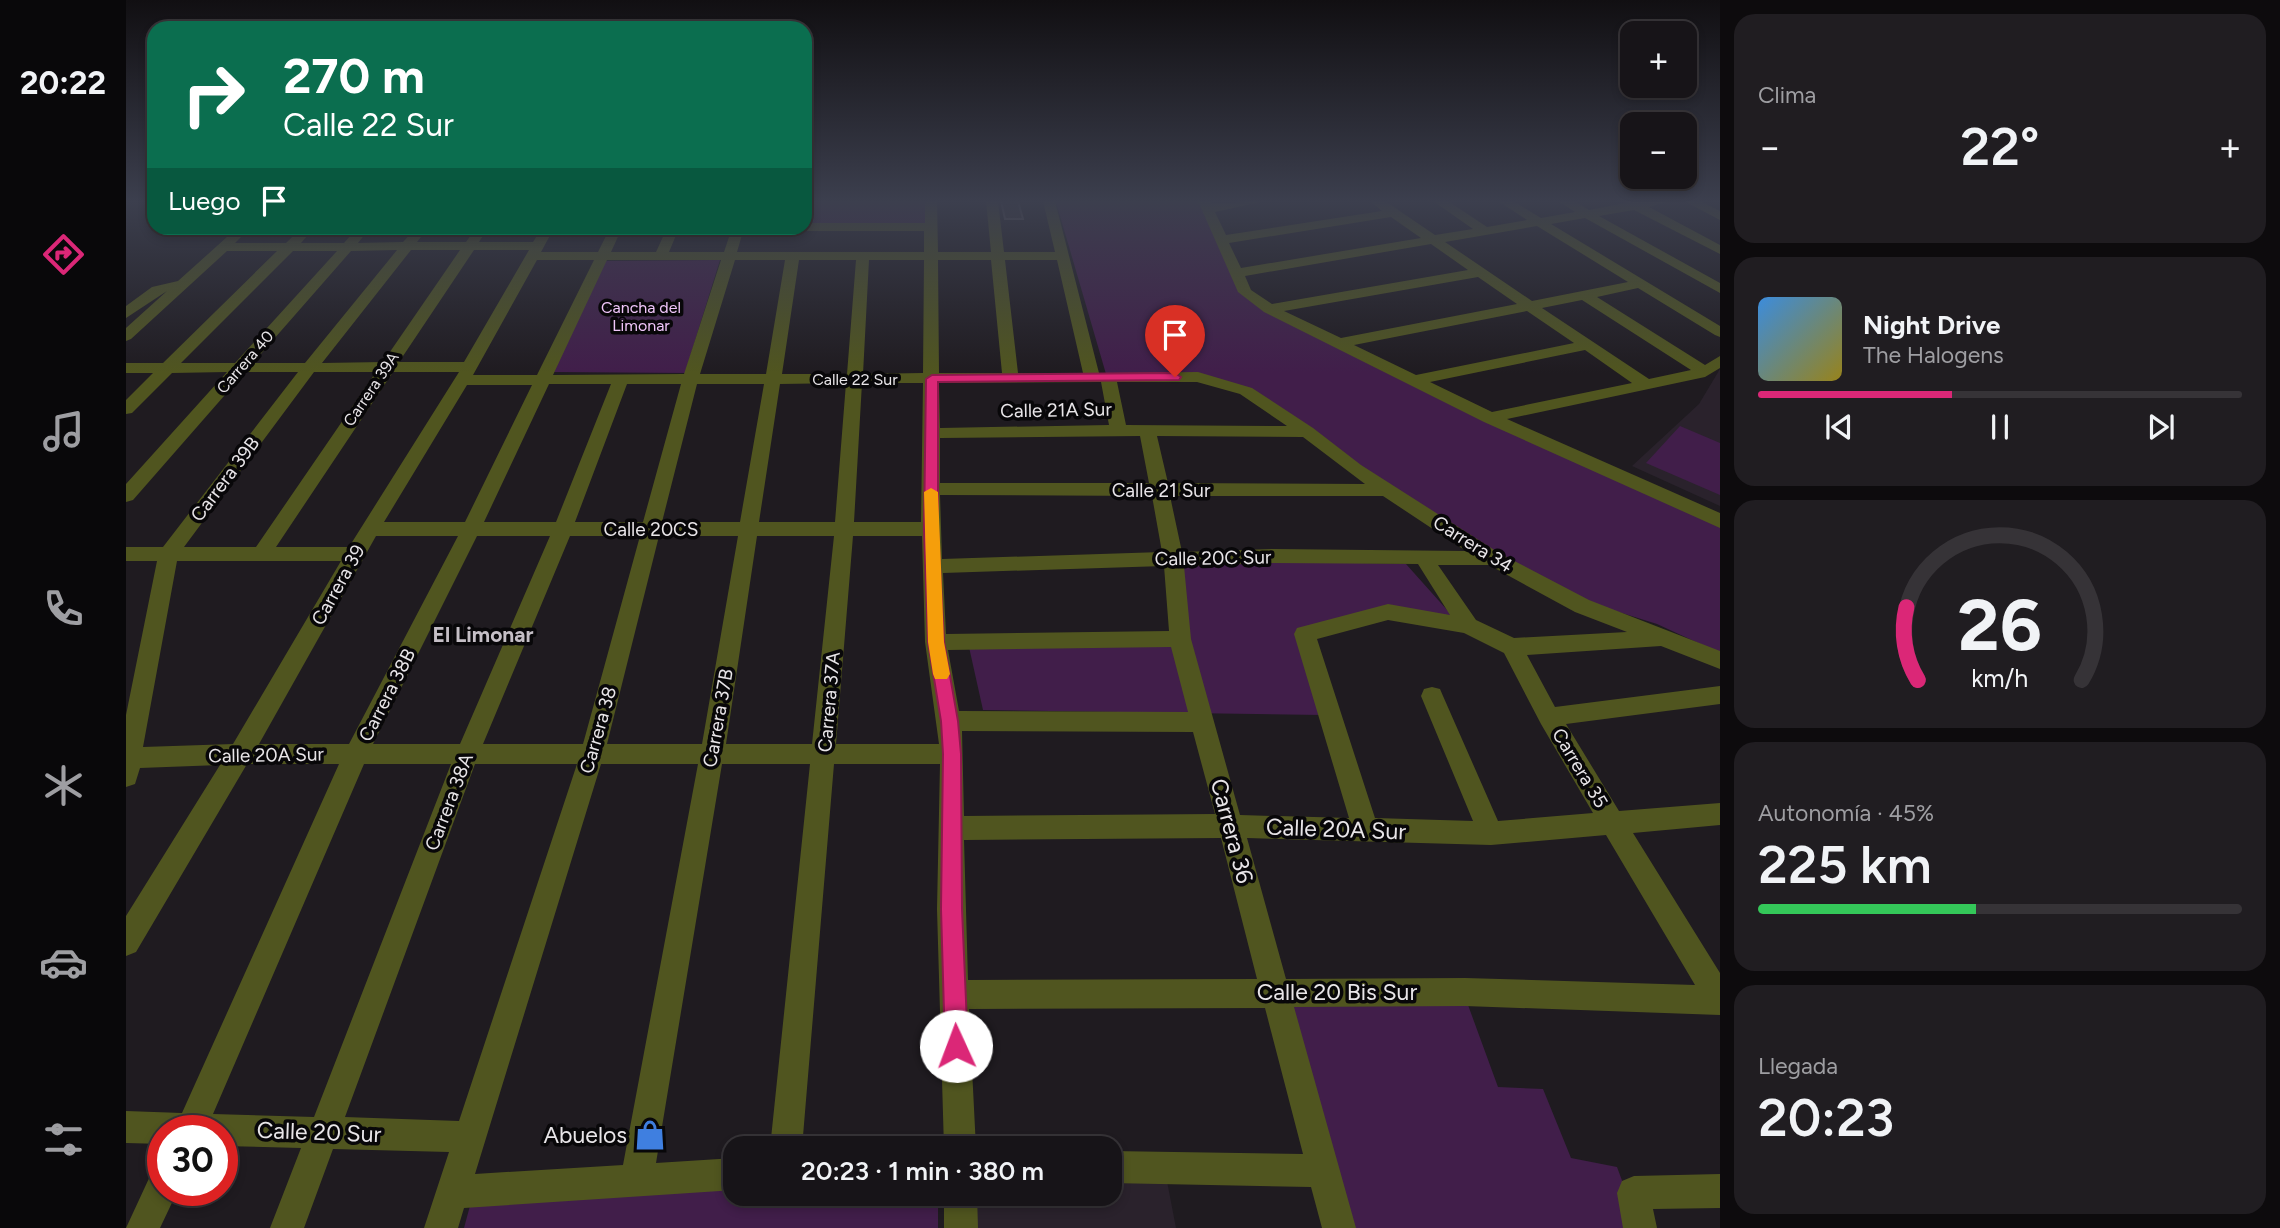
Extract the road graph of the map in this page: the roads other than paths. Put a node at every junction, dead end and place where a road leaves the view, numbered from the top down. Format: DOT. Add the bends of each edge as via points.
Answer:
graph roads {
  1 [pos="211,258"];
  2 [pos="279,258"];
  3 [pos="337,258"];
  4 [pos="397,258"];
  5 [pos="461,258"];
  6 [pos="530,258"];
  7 [pos="600,258"];
  8 [pos="728,258"];
  9 [pos="792,258"];
  10 [pos="863,258"];
  11 [pos="931,258"];
  12 [pos="997,258"];
  13 [pos="1064,258"];
  14 [pos="1228,258"];
  15 [pos="1324,258"];
  16 [pos="1461,258"];
  17 [pos="1598,258"];
  18 [pos="1665,258"];
  19 [pos="1480,271"];
  20 [pos="1235,273"];
  21 [pos="1639,284"];
  22 [pos="181,285"];
  23 [pos="1720,289"];
  24 [pos="1584,295"];
  25 [pos="1528,305"];
  26 [pos="1269,309"];
  27 [pos="126,314"];
  28 [pos="1720,332"];
  29 [pos="127,333"];
  30 [pos="1336,344"];
  31 [pos="1586,345"];
  32 [pos="1720,361"];
  33 [pos="386,367"];
  34 [pos="126,368"];
  35 [pos="169,368"];
  36 [pos="240,368"];
  37 [pos="309,368"];
  38 [pos="1705,372"];
  39 [pos="465,373"];
  40 [pos="1100,378"];
  41 [pos="854,379"];
  42 [pos="932,379"];
  43 [pos="1011,379"];
  44 [pos="540,380"];
  45 [pos="621,380"];
  46 [pos="774,380"];
  47 [pos="690,381"];
  48 [pos="1412,381"];
  49 [pos="1645,384"];
  50 [pos="1246,391"];
  51 [pos="126,409"];
  52 [pos="1490,418"];
  53 [pos="1119,430"];
  54 [pos="1147,430"];
  55 [pos="1307,432"];
  56 [pos="932,433"];
  57 [pos="931,489"];
  58 [pos="1391,490"];
  59 [pos="1159,491"];
  60 [pos="126,496"];
  61 [pos="1720,521"];
  62 [pos="371,529"];
  63 [pos="471,529"];
  64 [pos="563,529"];
  65 [pos="652,529"];
  66 [pos="750,529"];
  67 [pos="844,529"];
  68 [pos="931,529"];
  69 [pos="262,553"];
  70 [pos="126,554"];
  71 [pos="168,554"];
  72 [pos="355,554"];
  73 [pos="1423,557"];
  74 [pos="1492,558"];
  75 [pos="1173,559"];
  76 [pos="934,566"];
  77 [pos="1468,626"];
  78 [pos="1664,638"];
  79 [pos="1180,639"];
  80 [pos="936,642"];
  81 [pos="1512,647"];
  82 [pos="1720,660"];
  83 [pos="1720,695"];
  84 [pos="1432,696"];
  85 [pos="1549,717"];
  86 [pos="950,721"];
  87 [pos="1203,722"];
  88 [pos="238,754"];
  89 [pos="356,754"];
  90 [pos="467,754"];
  91 [pos="592,754"];
  92 [pos="712,754"];
  93 [pos="825,754"];
  94 [pos="952,754"];
  95 [pos="127,764"];
  96 [pos="1720,814"];
  97 [pos="1615,824"];
  98 [pos="1230,825"];
  99 [pos="951,828"];
  100 [pos="1366,830"];
  101 [pos="1491,833"];
  102 [pos="126,942"];
  103 [pos="1275,991"];
  104 [pos="954,995"];
  105 [pos="1720,1000"];
  106 [pos="196,1115"];
  107 [pos="126,1127"];
  108 [pos="147,1128"];
  109 [pos="238,1130"];
  110 [pos="325,1133"];
  111 [pos="471,1136"];
  112 [pos="787,1136"];
  113 [pos="960,1136"];
  114 [pos="1122,1167"];
  115 [pos="1322,1171"];
  116 [pos="723,1175"];
  117 [pos="637,1179"];
  118 [pos="452,1192"];
  119 [pos="1720,1192"];
  120 [pos="153,1206"];
  121 [pos="961,1206"];
  122 [pos="142,1228"];
  123 [pos="287,1228"];
  124 [pos="442,1228"];
  125 [pos="961,1228"];
  126 [pos="1339,1228"];
  127 [pos="1640,1228"];
  1 -- 22 [label="street"];
  2 -- 35 [label="street"];
  3 -- 36 [label="street, Carrera 40"];
  4 -- 37 [label="street, Carrera 39B"];
  5 -- 33 [label="street, Carrera 39A"];
  6 -- 39 [label="street, Carrera 39"];
  7 -- 44 [label="street, Carrera 38B"];
  8 -- 47 [label="street, Carrera 38"];
  9 -- 46 [label="street, Carrera 37B"];
  10 -- 41 [label="street, Carrera 37A"];
  11 -- 42 [label="street"];
  12 -- 43 [label="street"];
  13 -- 40 [label="street"];
  14 -- 20 [label="street"];
  15 -- 20 [label="street"];
  16 -- 19 [label="street"];
  17 -- 21 [label="street"];
  18 -- 23 [label="street"];
  19 -- 25 [label="street"];
  19 -- 26 [label="street"];
  20 -- 26 [label="street" via="1245,292"];
  21 -- 24 [label="street"];
  21 -- 28 [label="street"];
  22 -- 27 [label="street" via="152,292"];
  22 -- 29 [label="street"];
  24 -- 25 [label="street"];
  24 -- 38 [label="street"];
  25 -- 30 [label="street"];
  25 -- 31 [label="street"];
  26 -- 30 [label="street"];
  30 -- 48 [label="street"];
  31 -- 48 [label="street"];
  31 -- 49 [label="street"];
  32 -- 38 [label="street"];
  33 -- 37 [label="street, Calle 22 Sur"];
  33 -- 39 [label="street, Calle 22 Sur"];
  33 -- 69 [label="street, Carrera 39A"];
  34 -- 35 [label="street, Calle 22 Sur"];
  35 -- 36 [label="street, Calle 22 Sur"];
  35 -- 51 [label="street"];
  36 -- 37 [label="street, Calle 22 Sur"];
  36 -- 60 [label="street, Carrera 40"];
  37 -- 71 [label="street, Carrera 39B"];
  38 -- 49 [label="street"];
  39 -- 44 [label="street, Calle 22 Sur"];
  39 -- 62 [label="street, Carrera 39"];
  40 -- 43 [label="street, Calle 22 Sur"];
  40 -- 50 [label="street, Calle 22 Sur" via="1198,377"];
  40 -- 53 [label="street"];
  41 -- 42 [label="street, Calle 22 Sur"];
  41 -- 46 [label="street, Calle 22 Sur"];
  41 -- 67 [label="street, Carrera 37A"];
  42 -- 43 [label="street, Calle 22 Sur"];
  42 -- 56 [label="street"];
  44 -- 45 [label="street, Calle 22 Sur"];
  44 -- 63 [label="street, Carrera 38B"];
  45 -- 47 [label="street, Calle 22 Sur"];
  45 -- 64 [label="street, Carrera 38A"];
  46 -- 47 [label="street, Calle 22 Sur"];
  46 -- 66 [label="street, Carrera 37B"];
  47 -- 65 [label="street, Carrera 38"];
  48 -- 52 [label="street"];
  49 -- 52 [label="street"];
  50 -- 55 [label="street, Carrera 34"];
  52 -- 61 [label="street"];
  53 -- 54 [label="street, Calle 21A Sur"];
  53 -- 56 [label="street, Calle 21A Sur"];
  54 -- 55 [label="street, Calle 21A Sur"];
  54 -- 59 [label="street, Carrera 36"];
  55 -- 58 [label="street, Carrera 34"];
  56 -- 57 [label="street"];
  57 -- 59 [label="street, Calle 21 Sur"];
  57 -- 68 [label="street"];
  58 -- 59 [label="street, Calle 21 Sur"];
  58 -- 74 [label="street, Carrera 34"];
  59 -- 75 [label="street, Carrera 36"];
  62 -- 63 [label="street, Calle 20CS"];
  62 -- 72 [label="street, Carrera 39"];
  63 -- 64 [label="street, Calle 20CS"];
  63 -- 89 [label="street, Carrera 38B"];
  64 -- 65 [label="street, Calle 20CS"];
  64 -- 90 [label="street, Carrera 38A"];
  65 -- 66 [label="street, Calle 20CS"];
  65 -- 91 [label="street, Carrera 38"];
  66 -- 67 [label="street, Calle 20CS"];
  66 -- 92 [label="street, Carrera 37B"];
  67 -- 68 [label="street, Calle 20CS"];
  67 -- 93 [label="street, Carrera 37A"];
  68 -- 76 [label="street"];
  69 -- 71 [label="street"];
  69 -- 72 [label="street"];
  70 -- 71 [label="street"];
  71 -- 95 [label="street, Carrera 39B"];
  72 -- 88 [label="street, Carrera 39"];
  73 -- 74 [label="street, Calle 20C Sur"];
  73 -- 75 [label="street, Calle 20C Sur"];
  73 -- 77 [label="street"];
  74 -- 78 [label="street, Carrera 34" via="1582,606"];
  75 -- 76 [label="street, Calle 20C Sur"];
  75 -- 79 [label="street, Carrera 36"];
  76 -- 80 [label="street"];
  77 -- 81 [label="street"];
  77 -- 100 [label="street" via="1388,611 1305,635"];
  78 -- 81 [label="street"];
  78 -- 82 [label="street, Carrera 34"];
  79 -- 80 [label="street"];
  79 -- 87 [label="street, Carrera 36"];
  80 -- 86 [label="street"];
  81 -- 85 [label="street, Carrera 35"];
  83 -- 85 [label="street"];
  84 -- 101 [label="street"];
  85 -- 97 [label="street, Carrera 35"];
  86 -- 87 [label="street"];
  86 -- 94 [label="street"];
  87 -- 98 [label="street, Carrera 36"];
  88 -- 89 [label="street, Calle 20A Sur"];
  88 -- 95 [label="street, Calle 20A Sur"];
  88 -- 102 [label="street, Carrera 39"];
  89 -- 90 [label="street, Calle 20A Sur"];
  89 -- 106 [label="street, Carrera 38B"];
  90 -- 91 [label="street, Calle 20A Sur"];
  90 -- 110 [label="street, Carrera 38A"];
  91 -- 92 [label="street, Calle 20A Sur"];
  91 -- 111 [label="street, Carrera 38"];
  92 -- 93 [label="street, Calle 20A Sur"];
  92 -- 117 [label="street, Carrera 37B"];
  93 -- 94 [label="street, Calle 20A Sur"];
  93 -- 112 [label="street, Carrera 37A"];
  94 -- 99 [label="street"];
  96 -- 97 [label="street, Calle 20A Sur"];
  97 -- 101 [label="street, Calle 20A Sur"];
  97 -- 105 [label="street, Carrera 35"];
  98 -- 99 [label="street, Calle 20A Sur"];
  98 -- 100 [label="street, Calle 20A Sur"];
  98 -- 103 [label="street, Carrera 36"];
  99 -- 104 [label="street"];
  100 -- 101 [label="street, Calle 20A Sur"];
  103 -- 104 [label="street, Calle 20 Bis Sur"];
  103 -- 105 [label="street, Calle 20 Bis Sur"];
  103 -- 115 [label="street, Carrera 36"];
  104 -- 113 [label="street"];
  107 -- 108 [label="street, Calle 20 Sur"];
  109 -- 110 [label="street, Calle 20 Sur"];
  110 -- 111 [label="street, Calle 20 Sur"];
  110 -- 123 [label="street, Carrera 38A"];
  111 -- 118 [label="street, Carrera 38"];
  114 -- 115 [label="street"];
  115 -- 126 [label="street, Carrera 36"];
  116 -- 117 [label="street"];
  117 -- 118 [label="street"];
  118 -- 124 [label="street, Carrera 38"];
  119 -- 127 [label="street" via="1634,1194"];
  120 -- 122 [label="street"];
  121 -- 125 [label="street"];
}
